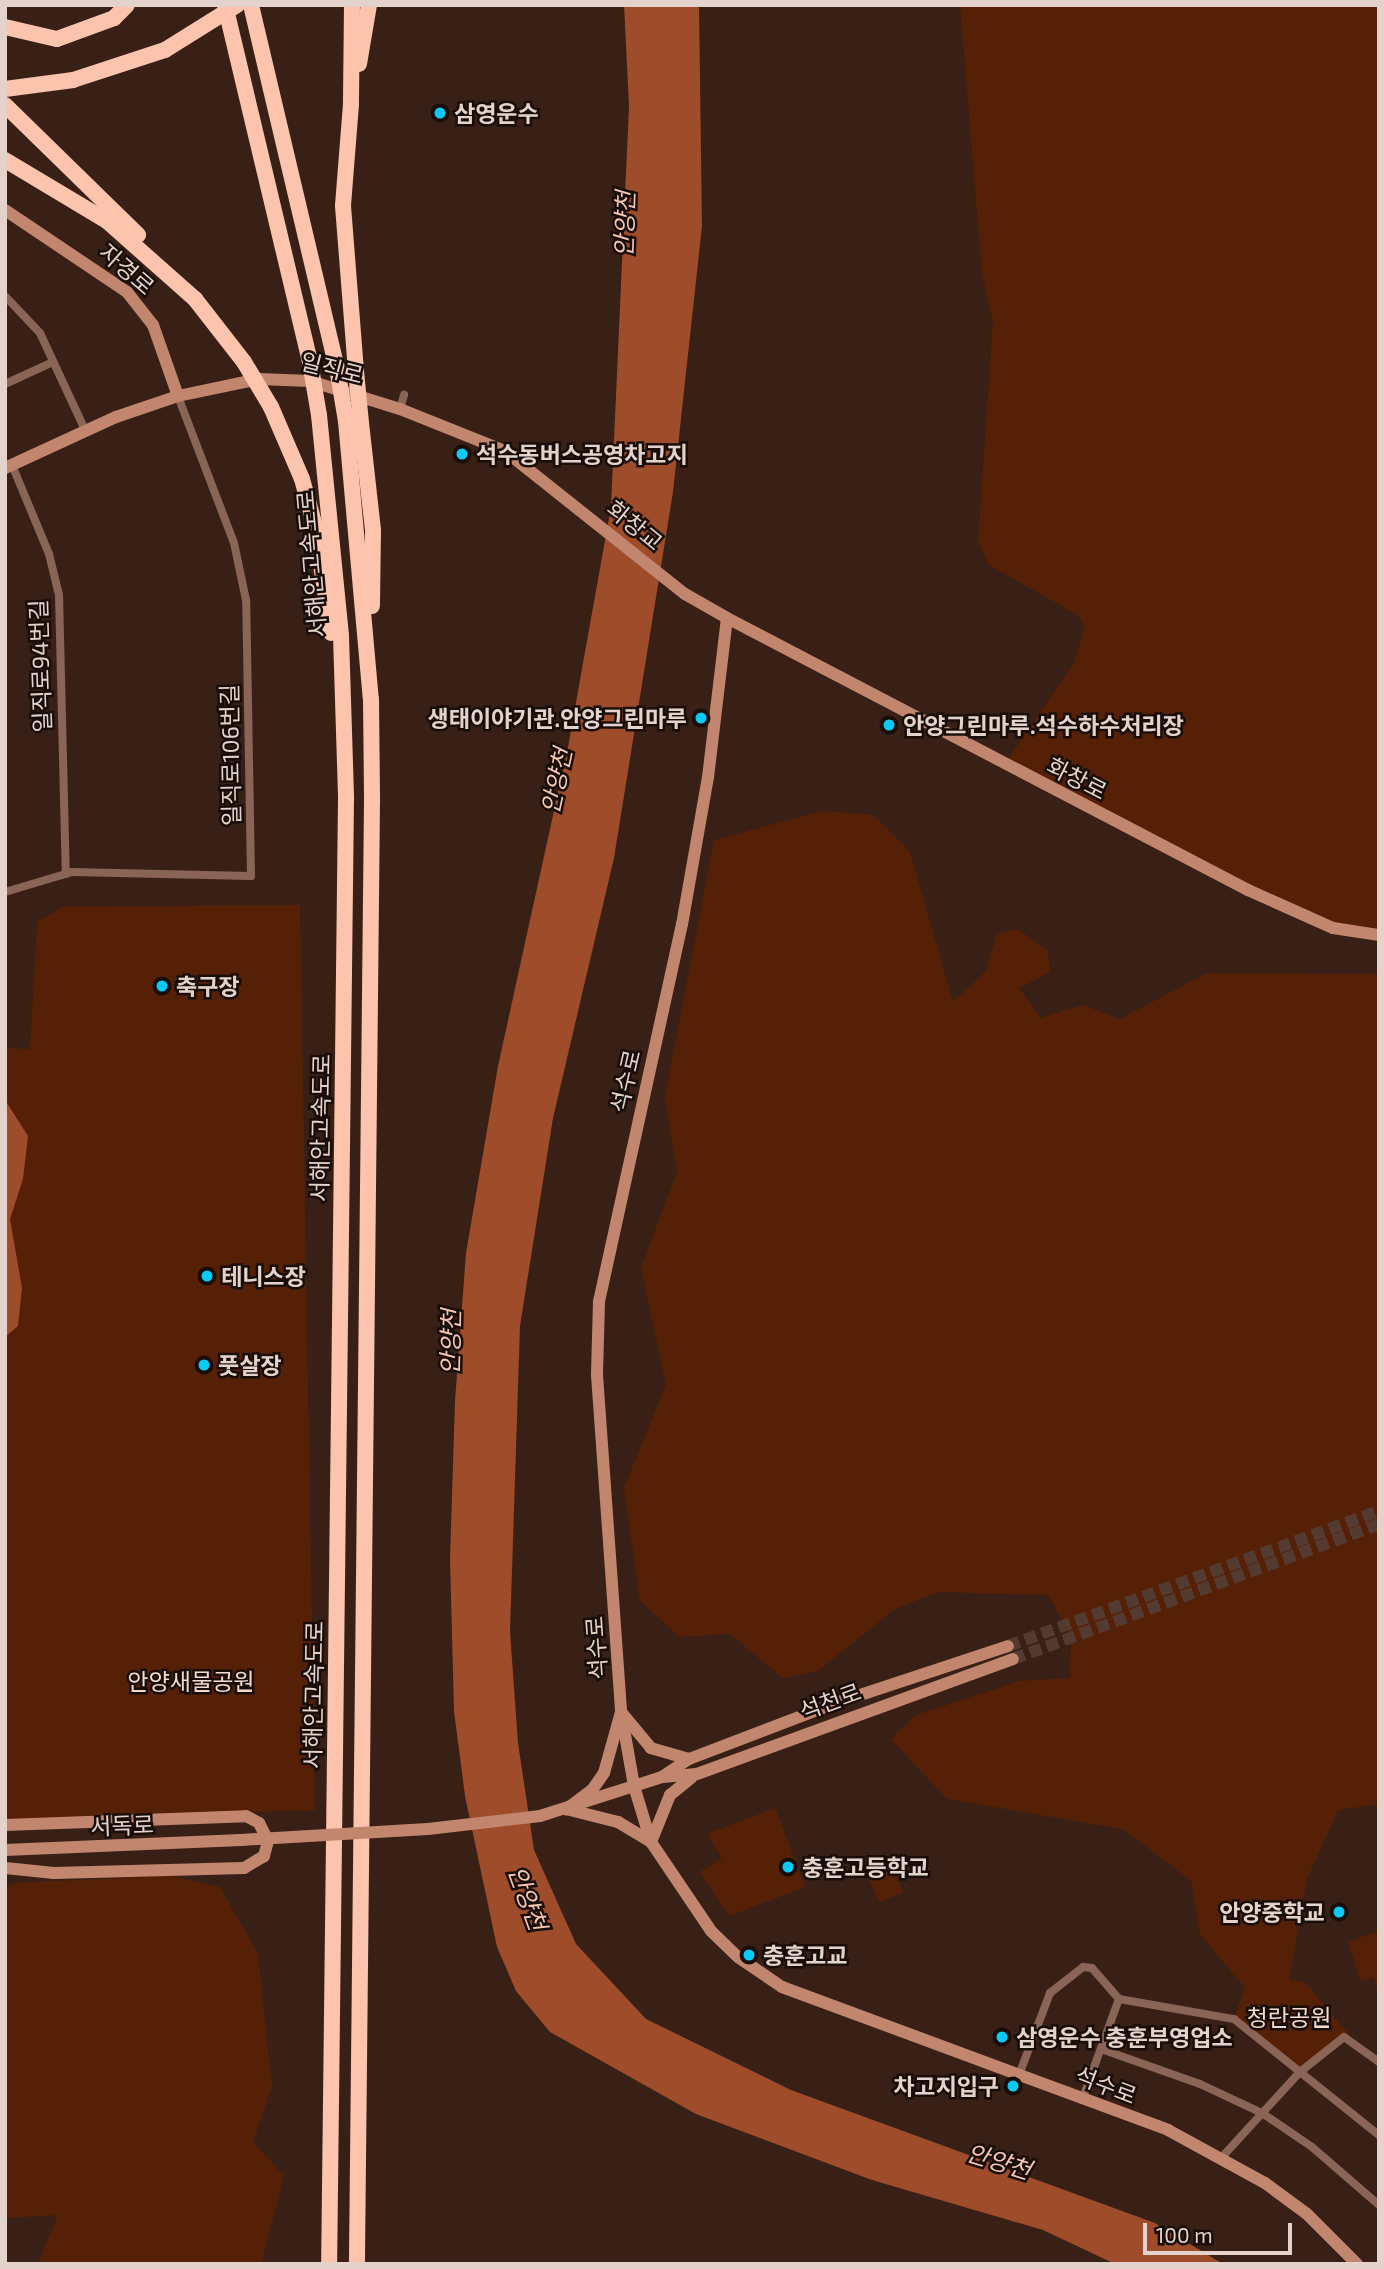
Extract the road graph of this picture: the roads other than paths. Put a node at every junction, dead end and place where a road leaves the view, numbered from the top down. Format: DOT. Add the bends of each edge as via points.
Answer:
graph roads {
  1 [pos="127,5"];
  2 [pos="225,5"];
  3 [pos="237,5"];
  4 [pos="251,5"];
  5 [pos="352,5"];
  6 [pos="369,5"];
  7 [pos="5,27"];
  8 [pos="5,89"];
  9 [pos="5,104"];
  10 [pos="351,104"];
  11 [pos="5,160"];
  12 [pos="5,210"];
  13 [pos="5,296"];
  14 [pos="195,299"];
  15 [pos="53,362"];
  16 [pos="5,384"];
  17 [pos="404,394"];
  18 [pos="178,396"];
  19 [pos="400,409"];
  20 [pos="353,422"];
  21 [pos="85,430"];
  22 [pos="8,466"];
  23 [pos="558,489"];
  24 [pos="727,618"];
  25 [pos="341,704"];
  26 [pos="66,874"];
  27 [pos="5,892"];
  28 [pos="1379,934"];
  29 [pos="621,1712"];
  30 [pos="689,1759"];
  31 [pos="697,1774"];
  32 [pos="662,1777"];
  33 [pos="634,1786"];
  34 [pos="566,1809"];
  35 [pos="540,1816"];
  36 [pos="5,1825"];
  37 [pos="651,1842"];
  38 [pos="5,1850"];
  39 [pos="5,1868"];
  40 [pos="1119,1999"];
  41 [pos="1101,2049"];
  42 [pos="1379,2062"];
  43 [pos="1300,2072"];
  44 [pos="1019,2075"];
  45 [pos="1082,2099"];
  46 [pos="1262,2113"];
  47 [pos="1379,2135"];
  48 [pos="1222,2157"];
  49 [pos="1379,2205"];
  50 [pos="329,2264"];
  51 [pos="357,2264"];
  52 [pos="1357,2264"];
  1 -- 7 [label="highway" via="114,18 57,39"];
  2 -- 25 [label="highway, 서해안고속도로, bridge" via="319,415 333,523"];
  3 -- 8 [label="highway, bridge" via="165,50 73,80"];
  4 -- 20 [label="highway, 서해안고속도로, bridge"];
  5 -- 10 [label="highway"];
  6 -- 10 [label="highway"];
  9 -- 14 [label="highway" via="88,183"];
  10 -- 20 [label="highway, bridge" via="344,230 356,370"];
  11 -- 14 [label="highway" via="107,221"];
  12 -- 18 [label="street, 자경로" via="127,292 153,325"];
  13 -- 15 [label="street" via="32,320"];
  14 -- 25 [label="highway, bridge" via="244,362 271,407 302,479 316,530"];
  15 -- 16 [label="street"];
  15 -- 21 [label="street"];
  17 -- 19 [label="street"];
  18 -- 19 [label="street, 일직로" via="284,378 310,381"];
  18 -- 21 [label="street, 일직로"];
  18 -- 26 [label="street, 일직로106번길" via="234,543 246,600 251,876"];
  19 -- 23 [label="street, 일직로" via="505,451"];
  20 -- 51 [label="highway, 서해안고속도로" via="371,699 368,1484"];
  21 -- 22 [label="street, 일직로"];
  22 -- 26 [label="street, 일직로94번길" via="49,554 59,595"];
  23 -- 24 [label="street, 화창교" via="685,594"];
  24 -- 28 [label="street, 화창로" via="1248,890 1333,928"];
  24 -- 29 [label="street, 석수로" via="708,776 682,924 599,1302 597,1376"];
  25 -- 50 [label="highway, 서해안고속도로" via="346,799"];
  26 -- 27 [label="street, 일직로106번길"];
  29 -- 30 [label="street" via="651,1748"];
  29 -- 33 [label="street, 석수로"];
  29 -- 34 [label="street" via="604,1773 593,1789"];
  30 -- 31 [label="street, 석천로" via="836,1703 1011,1652"];
  30 -- 32 [label="street, 석천로"];
  31 -- 32 [label="street, 석천로"];
  31 -- 37 [label="street" via="670,1795"];
  32 -- 33 [label="street, 석천로"];
  33 -- 34 [label="street, 석천로"];
  33 -- 37 [label="street, 석수로"];
  34 -- 35 [label="street, 석천로"];
  34 -- 37 [label="street" via="618,1822"];
  35 -- 38 [label="street, 서독로, bridge" via="428,1829"];
  36 -- 39 [label="street" via="246,1816 259,1823 268,1841 264,1856 244,1868 54,1873"];
  37 -- 44 [label="street, 석수로" via="711,1931 763,1975 782,1987"];
  40 -- 41 [label="street"];
  40 -- 43 [label="street" via="1234,2019"];
  40 -- 44 [label="street" via="1092,1968 1083,1967 1049,1993"];
  41 -- 45 [label="street"];
  41 -- 46 [label="street" via="1200,2084"];
  42 -- 43 [label="street" via="1344,2037"];
  43 -- 46 [label="street"];
  43 -- 47 [label="street"];
  44 -- 45 [label="street, 석수로"];
  45 -- 48 [label="street, 석수로" via="1168,2130"];
  46 -- 48 [label="street"];
  46 -- 49 [label="street" via="1312,2147"];
  48 -- 52 [label="street, 석수로" via="1307,2214"];
}
